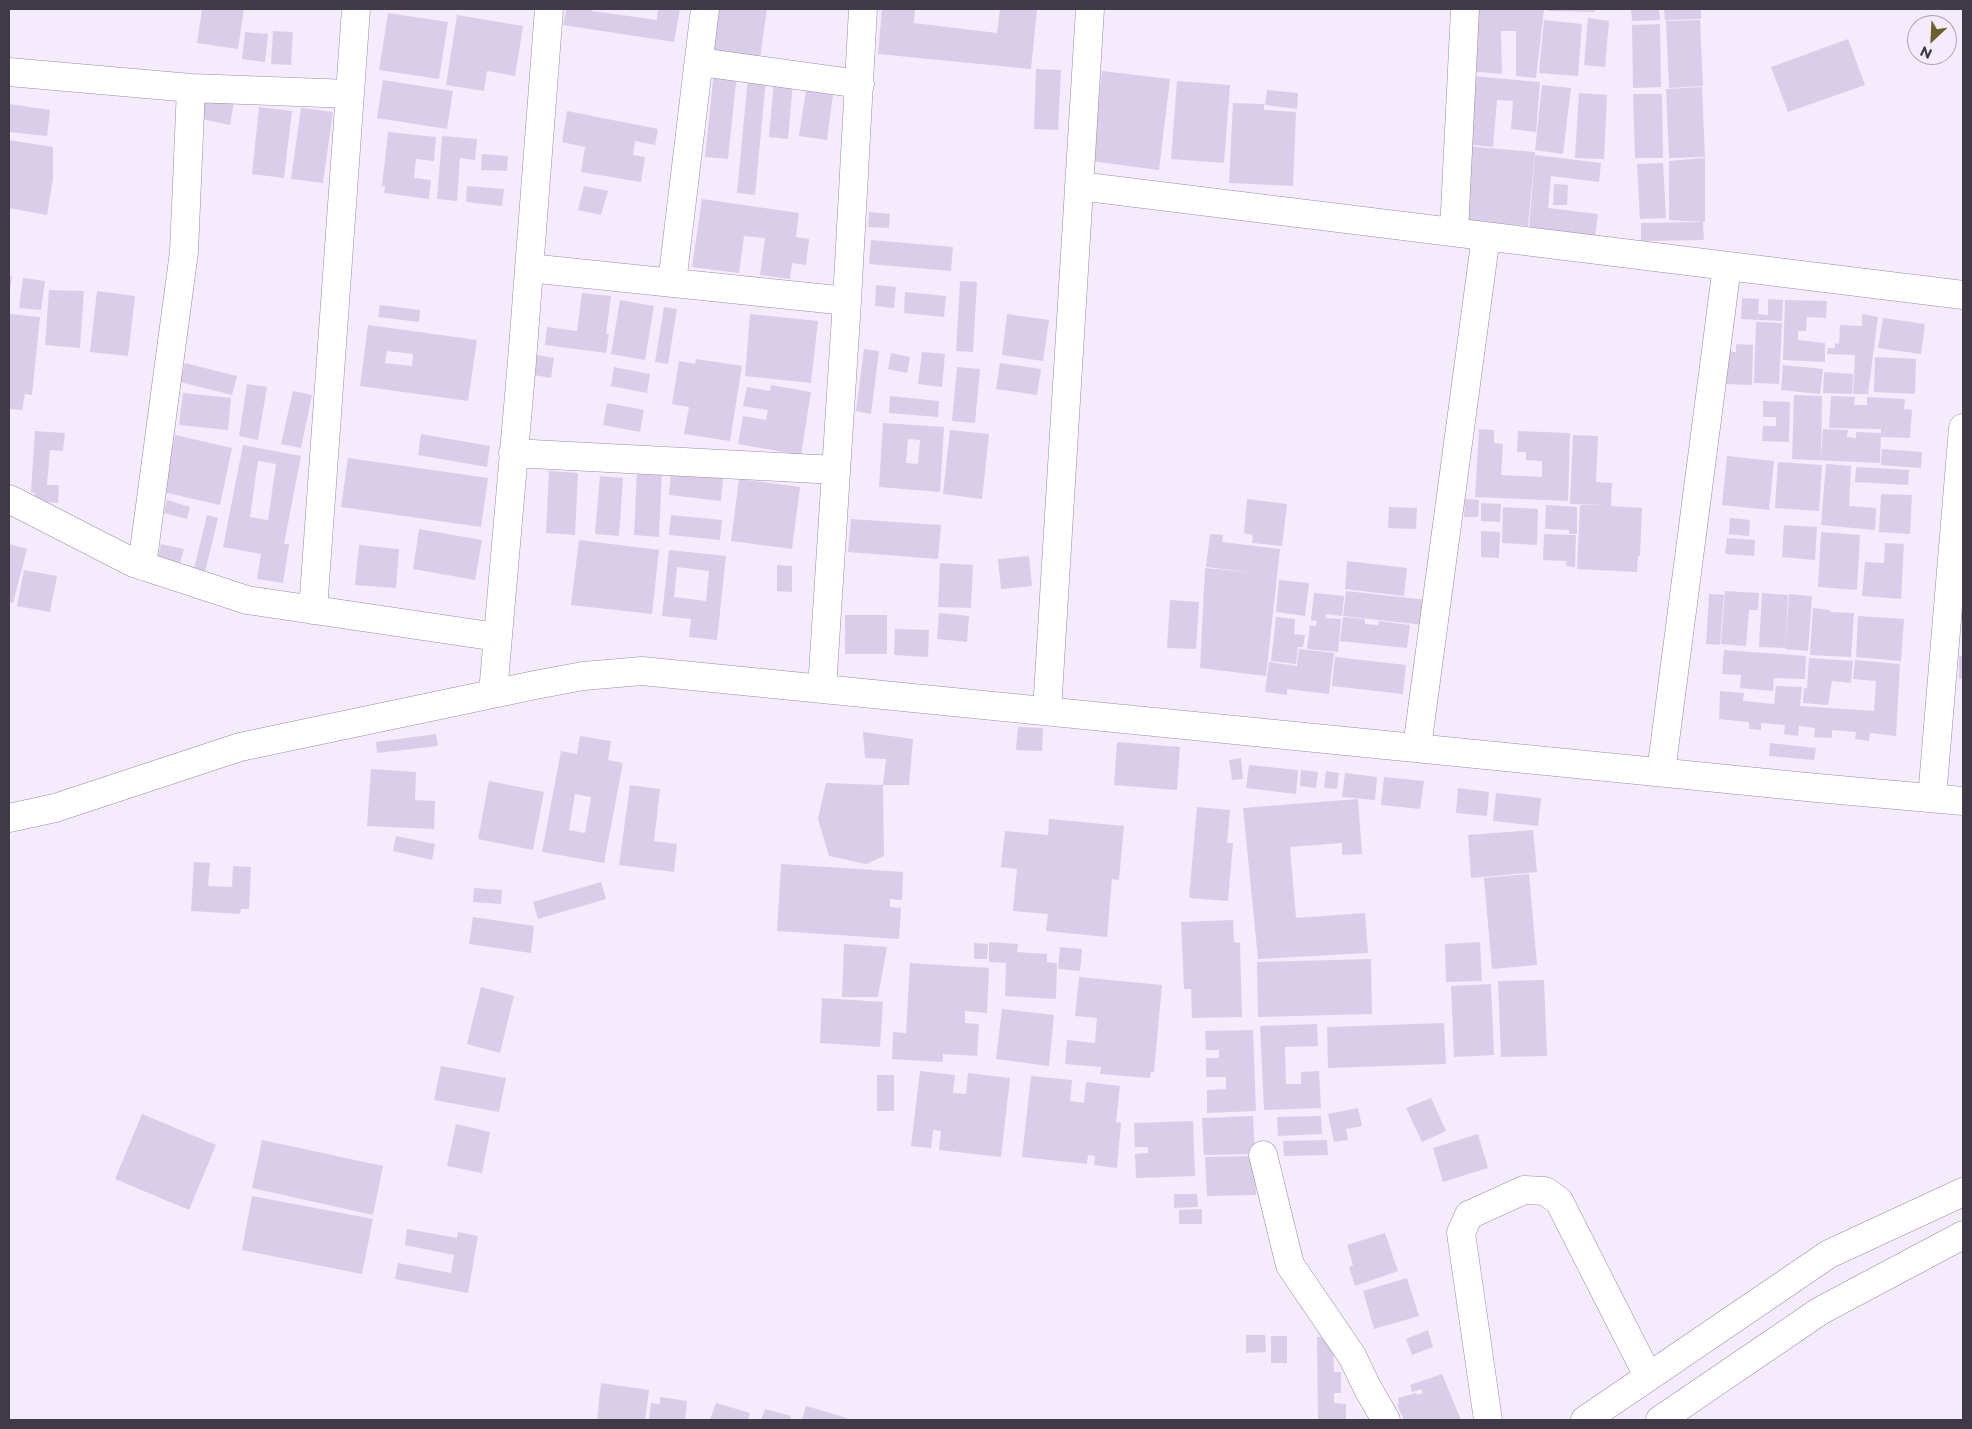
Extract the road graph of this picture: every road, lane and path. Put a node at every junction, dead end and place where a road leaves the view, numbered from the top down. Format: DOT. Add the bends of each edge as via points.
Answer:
graph roads {
  1 [pos="356,9"];
  2 [pos="549,9"];
  3 [pos="705,9"];
  4 [pos="863,9"];
  5 [pos="1090,9"];
  6 [pos="1465,9"];
  7 [pos="700,62"];
  8 [pos="9,72"];
  9 [pos="860,84"];
  10 [pos="191,88"];
  11 [pos="350,94"];
  12 [pos="1079,186"];
  13 [pos="1454,232"];
  14 [pos="1486,236"];
  15 [pos="1727,266"];
  16 [pos="529,268"];
  17 [pos="672,283"];
  18 [pos="1963,294"];
  19 [pos="847,301"];
  20 [pos="1963,428"];
  21 [pos="514,453"];
  22 [pos="836,470"];
  23 [pos="9,499"];
  24 [pos="142,566"];
  25 [pos="313,610"];
  26 [pos="497,637"];
  27 [pos="822,689"];
  28 [pos="492,693"];
  29 [pos="1047,711"];
  30 [pos="1417,748"];
  31 [pos="1661,772"];
  32 [pos="1932,798"];
  33 [pos="1963,800"];
  34 [pos="9,818"];
  35 [pos="1263,1154"];
  36 [pos="1963,1192"];
  37 [pos="1963,1235"];
  38 [pos="1648,1376"];
  39 [pos="1386,1420"];
  40 [pos="1488,1420"];
  41 [pos="1585,1420"];
  42 [pos="1660,1420"];
  1 -- 11 [label="street"];
  2 -- 16 [label="street"];
  3 -- 7 [label="street"];
  4 -- 9 [label="street"];
  5 -- 12 [label="street"];
  6 -- 13 [label="street"];
  7 -- 9 [label="street"];
  7 -- 17 [label="street"];
  8 -- 10 [label="street"];
  9 -- 19 [label="street"];
  10 -- 11 [label="street"];
  10 -- 24 [label="street" via="184,252"];
  11 -- 25 [label="street"];
  12 -- 13 [label="street"];
  12 -- 29 [label="street"];
  13 -- 14 [label="street"];
  14 -- 15 [label="street"];
  14 -- 30 [label="street"];
  15 -- 18 [label="street"];
  15 -- 31 [label="street"];
  16 -- 17 [label="street"];
  16 -- 21 [label="street"];
  17 -- 19 [label="street"];
  19 -- 22 [label="street"];
  20 -- 32 [label="street"];
  21 -- 22 [label="street"];
  21 -- 26 [label="street"];
  22 -- 27 [label="street"];
  23 -- 24 [label="street"];
  24 -- 25 [label="street" via="246,600"];
  25 -- 26 [label="street"];
  26 -- 28 [label="street"];
  27 -- 28 [label="street" via="642,671 583,676"];
  27 -- 29 [label="street"];
  28 -- 34 [label="street" via="240,747 56,808"];
  29 -- 30 [label="street"];
  30 -- 31 [label="street"];
  31 -- 32 [label="street"];
  32 -- 33 [label="street"];
  35 -- 39 [label="street" via="1290,1265 1352,1356"];
  36 -- 38 [label="street" via="1828,1254"];
  37 -- 42 [label="street" via="1820,1311"];
  38 -- 40 [label="street" via="1559,1201 1545,1191 1524,1190 1469,1215 1461,1233"];
  38 -- 41 [label="street"];
}
